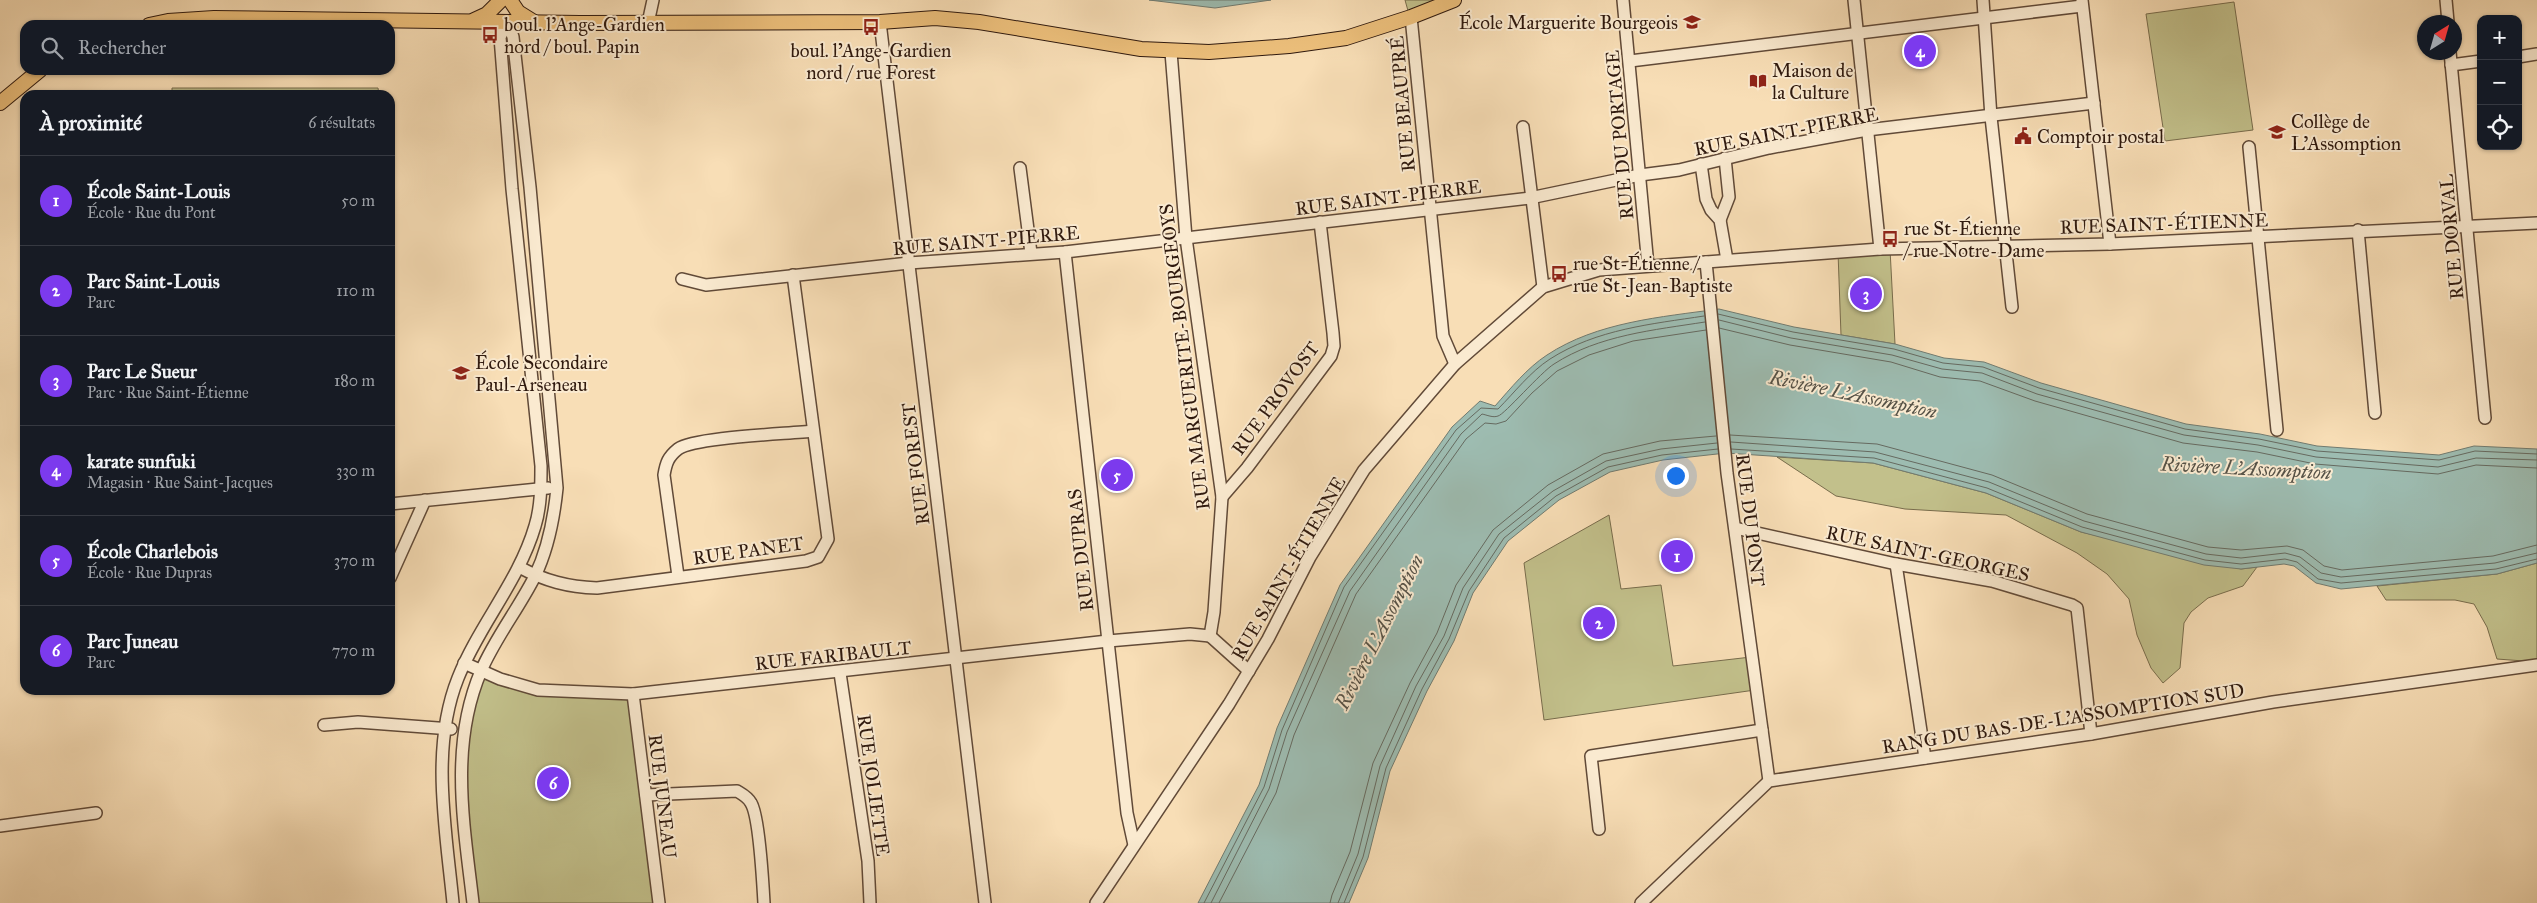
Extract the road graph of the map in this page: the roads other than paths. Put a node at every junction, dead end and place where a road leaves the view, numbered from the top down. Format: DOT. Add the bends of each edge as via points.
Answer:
graph roads {
  1 [pos="501,0"];
  2 [pos="506,0"];
  3 [pos="510,0"];
  4 [pos="653,0"];
  5 [pos="1454,0"];
  6 [pos="1623,0"];
  7 [pos="1854,0"];
  8 [pos="1983,0"];
  9 [pos="2446,0"];
  10 [pos="2082,3"];
  11 [pos="2447,15"];
  12 [pos="1412,17"];
  13 [pos="1985,17"];
  14 [pos="183,20"];
  15 [pos="385,20"];
  16 [pos="395,20"];
  17 [pos="471,21"];
  18 [pos="508,22"];
  19 [pos="535,22"];
  20 [pos="880,22"];
  21 [pos="648,23"];
  22 [pos="1856,34"];
  23 [pos="1172,52"];
  24 [pos="2537,54"];
  25 [pos="2522,56"];
  26 [pos="2451,60"];
  27 [pos="1630,61"];
  28 [pos="2477,62"];
  29 [pos="2451,65"];
  30 [pos="34,75"];
  31 [pos="0,103"];
  32 [pos="2094,103"];
  33 [pos="1991,117"];
  34 [pos="1522,127"];
  35 [pos="1867,130"];
  36 [pos="2249,147"];
  37 [pos="1725,158"];
  38 [pos="1701,164"];
  39 [pos="1020,168"];
  40 [pos="1640,175"];
  41 [pos="530,187"];
  42 [pos="512,189"];
  43 [pos="1530,198"];
  44 [pos="1430,210"];
  45 [pos="1720,220"];
  46 [pos="1320,222"];
  47 [pos="2537,223"];
  48 [pos="2467,225"];
  49 [pos="2358,230"];
  50 [pos="2258,236"];
  51 [pos="1186,238"];
  52 [pos="2110,244"];
  53 [pos="2006,246"];
  54 [pos="1880,249"];
  55 [pos="1065,252"];
  56 [pos="1031,253"];
  57 [pos="1726,260"];
  58 [pos="1706,262"];
  59 [pos="910,263"];
  60 [pos="1648,266"];
  61 [pos="793,275"];
  62 [pos="682,279"];
  63 [pos="1542,287"];
  64 [pos="2012,306"];
  65 [pos="1455,364"];
  66 [pos="2375,413"];
  67 [pos="2485,418"];
  68 [pos="2277,430"];
  69 [pos="813,432"];
  70 [pos="541,487"];
  71 [pos="557,488"];
  72 [pos="1222,497"];
  73 [pos="425,500"];
  74 [pos="395,503"];
  75 [pos="1735,528"];
  76 [pos="1896,564"];
  77 [pos="395,567"];
  78 [pos="519,567"];
  79 [pos="535,575"];
  80 [pos="678,576"];
  81 [pos="1210,636"];
  82 [pos="1108,641"];
  83 [pos="956,659"];
  84 [pos="464,663"];
  85 [pos="2537,665"];
  86 [pos="481,670"];
  87 [pos="1249,670"];
  88 [pos="840,673"];
  89 [pos="633,694"];
  90 [pos="324,725"];
  91 [pos="445,728"];
  92 [pos="1762,730"];
  93 [pos="463,731"];
  94 [pos="2090,734"];
  95 [pos="1925,758"];
  96 [pos="1769,781"];
  97 [pos="646,795"];
  98 [pos="96,813"];
  99 [pos="0,826"];
  100 [pos="1599,829"];
  101 [pos="1134,845"];
  102 [pos="453,903"];
  103 [pos="473,903"];
  104 [pos="658,903"];
  105 [pos="764,903"];
  106 [pos="870,903"];
  107 [pos="985,903"];
  108 [pos="1096,903"];
  109 [pos="1641,903"];
  1 -- 17 [label="main road" via="487,14"];
  2 -- 18 [label="main road"];
  3 -- 19 [label="main road" via="518,12"];
  4 -- 21 [label="street"];
  5 -- 12 [label="main road"];
  6 -- 27 [label="street, RUE DU PORTAGE"];
  7 -- 22 [label="street"];
  8 -- 13 [label="street"];
  9 -- 11 [label="street"];
  10 -- 13 [label="street"];
  10 -- 32 [label="street"];
  12 -- 23 [label="main road" via="1328,41 1241,51"];
  12 -- 44 [label="street, RUE BEAUPRÉ"];
  13 -- 22 [label="street"];
  13 -- 33 [label="street"];
  14 -- 15 [label="main road"];
  16 -- 17 [label="main road"];
  17 -- 18 [label="main road"];
  18 -- 19 [label="main road"];
  18 -- 41 [label="street" via="513,37"];
  18 -- 42 [label="street" via="500,37"];
  19 -- 21 [label="main road"];
  20 -- 21 [label="main road"];
  20 -- 23 [label="main road" via="935,18 979,22"];
  20 -- 59 [label="street, RUE FOREST"];
  22 -- 27 [label="street"];
  22 -- 35 [label="street"];
  23 -- 51 [label="street, RUE MARGUERITE-BOURGEOYS"];
  24 -- 25 [label="street"];
  26 -- 29 [label="street, RUE DORVAL"];
  27 -- 40 [label="street, RUE DU PORTAGE"];
  28 -- 29 [label="street"];
  29 -- 48 [label="street, RUE DORVAL"];
  30 -- 31 [label="main road"];
  32 -- 33 [label="street, RUE SAINT-PIERRE"];
  32 -- 52 [label="street"];
  33 -- 35 [label="street, RUE SAINT-PIERRE"];
  33 -- 53 [label="street"];
  34 -- 43 [label="street"];
  35 -- 37 [label="street, RUE SAINT-PIERRE"];
  35 -- 54 [label="street"];
  36 -- 50 [label="street"];
  37 -- 38 [label="street, RUE SAINT-PIERRE"];
  37 -- 45 [label="street" via="1729,197"];
  38 -- 40 [label="street, RUE SAINT-PIERRE"];
  38 -- 45 [label="street" via="1706,199 1710,210"];
  39 -- 56 [label="street"];
  40 -- 43 [label="street, RUE SAINT-PIERRE"];
  40 -- 60 [label="street, RUE DU PORTAGE"];
  41 -- 42 [label="street"];
  41 -- 71 [label="street"];
  42 -- 70 [label="street"];
  43 -- 44 [label="street, RUE SAINT-PIERRE"];
  43 -- 63 [label="street"];
  44 -- 46 [label="street, RUE SAINT-PIERRE"];
  44 -- 65 [label="street, RUE BEAUPRÉ" via="1444,336"];
  45 -- 57 [label="street"];
  46 -- 51 [label="street, RUE SAINT-PIERRE"];
  46 -- 72 [label="street, RUE PROVOST" via="1334,333 1331,356"];
  47 -- 48 [label="street, RUE SAINT-ÉTIENNE"];
  48 -- 49 [label="street, RUE SAINT-ÉTIENNE"];
  48 -- 67 [label="street, RUE DORVAL"];
  49 -- 50 [label="street, RUE SAINT-ÉTIENNE"];
  49 -- 66 [label="street"];
  50 -- 52 [label="street, RUE SAINT-ÉTIENNE"];
  50 -- 68 [label="street"];
  51 -- 55 [label="street, RUE SAINT-PIERRE"];
  51 -- 72 [label="street, RUE MARGUERITE-BOURGEOYS"];
  52 -- 53 [label="street, RUE SAINT-ÉTIENNE"];
  53 -- 54 [label="street, RUE SAINT-ÉTIENNE"];
  53 -- 64 [label="street"];
  54 -- 57 [label="street, RUE SAINT-ÉTIENNE"];
  55 -- 56 [label="street, RUE SAINT-PIERRE"];
  55 -- 82 [label="street, RUE DUPRAS"];
  56 -- 59 [label="street, RUE SAINT-PIERRE"];
  57 -- 58 [label="street, RUE SAINT-ÉTIENNE"];
  58 -- 60 [label="street, RUE SAINT-ÉTIENNE"];
  58 -- 75 [label="street, RUE DU PONT"];
  59 -- 61 [label="street, RUE SAINT-PIERRE"];
  59 -- 83 [label="street, RUE FOREST"];
  60 -- 63 [label="street, RUE SAINT-ÉTIENNE" via="1599,270"];
  61 -- 62 [label="street, RUE SAINT-PIERRE" via="706,285"];
  61 -- 69 [label="street, RUE PANET"];
  63 -- 65 [label="street, RUE SAINT-ÉTIENNE"];
  65 -- 87 [label="street, RUE SAINT-ÉTIENNE" via="1364,470 1310,557"];
  69 -- 80 [label="street" via="698,442 679,449 669,457 664,475"];
  69 -- 80 [label="street, RUE PANET" via="828,539 818,557"];
  70 -- 71 [label="street"];
  70 -- 73 [label="street"];
  70 -- 78 [label="street" via="536,524"];
  71 -- 79 [label="street" via="550,532"];
  72 -- 81 [label="street, RUE MARGUERITE-BOURGEOYS"];
  73 -- 74 [label="street"];
  73 -- 77 [label="street"];
  75 -- 76 [label="street, RUE SAINT-GEORGES"];
  75 -- 92 [label="street, RUE DU PONT"];
  76 -- 94 [label="street, RUE SAINT-GEORGES" via="1992,580 2077,608"];
  76 -- 95 [label="street"];
  78 -- 79 [label="street, RUE PANET"];
  78 -- 84 [label="street"];
  79 -- 80 [label="street, RUE PANET" via="572,587 597,588"];
  79 -- 86 [label="street"];
  81 -- 82 [label="street, RUE FARIBAULT" via="1190,634"];
  81 -- 87 [label="street"];
  82 -- 83 [label="street, RUE FARIBAULT"];
  82 -- 101 [label="street, RUE DUPRAS" via="1127,813"];
  83 -- 88 [label="street, RUE FARIBAULT"];
  83 -- 107 [label="street, RUE FOREST"];
  84 -- 86 [label="street, RUE FARIBAULT"];
  84 -- 91 [label="street" via="454,688"];
  85 -- 94 [label="street, RANG DU BAS-DE-L'ASSOMPTION SUD" via="2273,702"];
  86 -- 89 [label="street, RUE FARIBAULT" via="538,690"];
  86 -- 93 [label="street"];
  87 -- 101 [label="street, RUE SAINT-ÉTIENNE"];
  88 -- 89 [label="street, RUE FARIBAULT"];
  88 -- 106 [label="street, RUE JOLIETTE" via="868,861"];
  89 -- 97 [label="street, RUE JUNEAU"];
  90 -- 91 [label="street" via="358,722"];
  91 -- 93 [label="street"];
  91 -- 102 [label="street" via="442,777"];
  92 -- 96 [label="street, RUE DU PONT"];
  92 -- 100 [label="street" via="1591,756"];
  93 -- 103 [label="street" via="461,797"];
  94 -- 95 [label="street, RANG DU BAS-DE-L'ASSOMPTION SUD"];
  95 -- 96 [label="street, RANG DU BAS-DE-L'ASSOMPTION SUD"];
  96 -- 109 [label="street"];
  97 -- 104 [label="street, RUE JUNEAU"];
  97 -- 105 [label="street" via="736,791 746,797 752,805 758,836"];
  98 -- 99 [label="street"];
  101 -- 108 [label="street, RUE SAINT-ÉTIENNE"];
}
